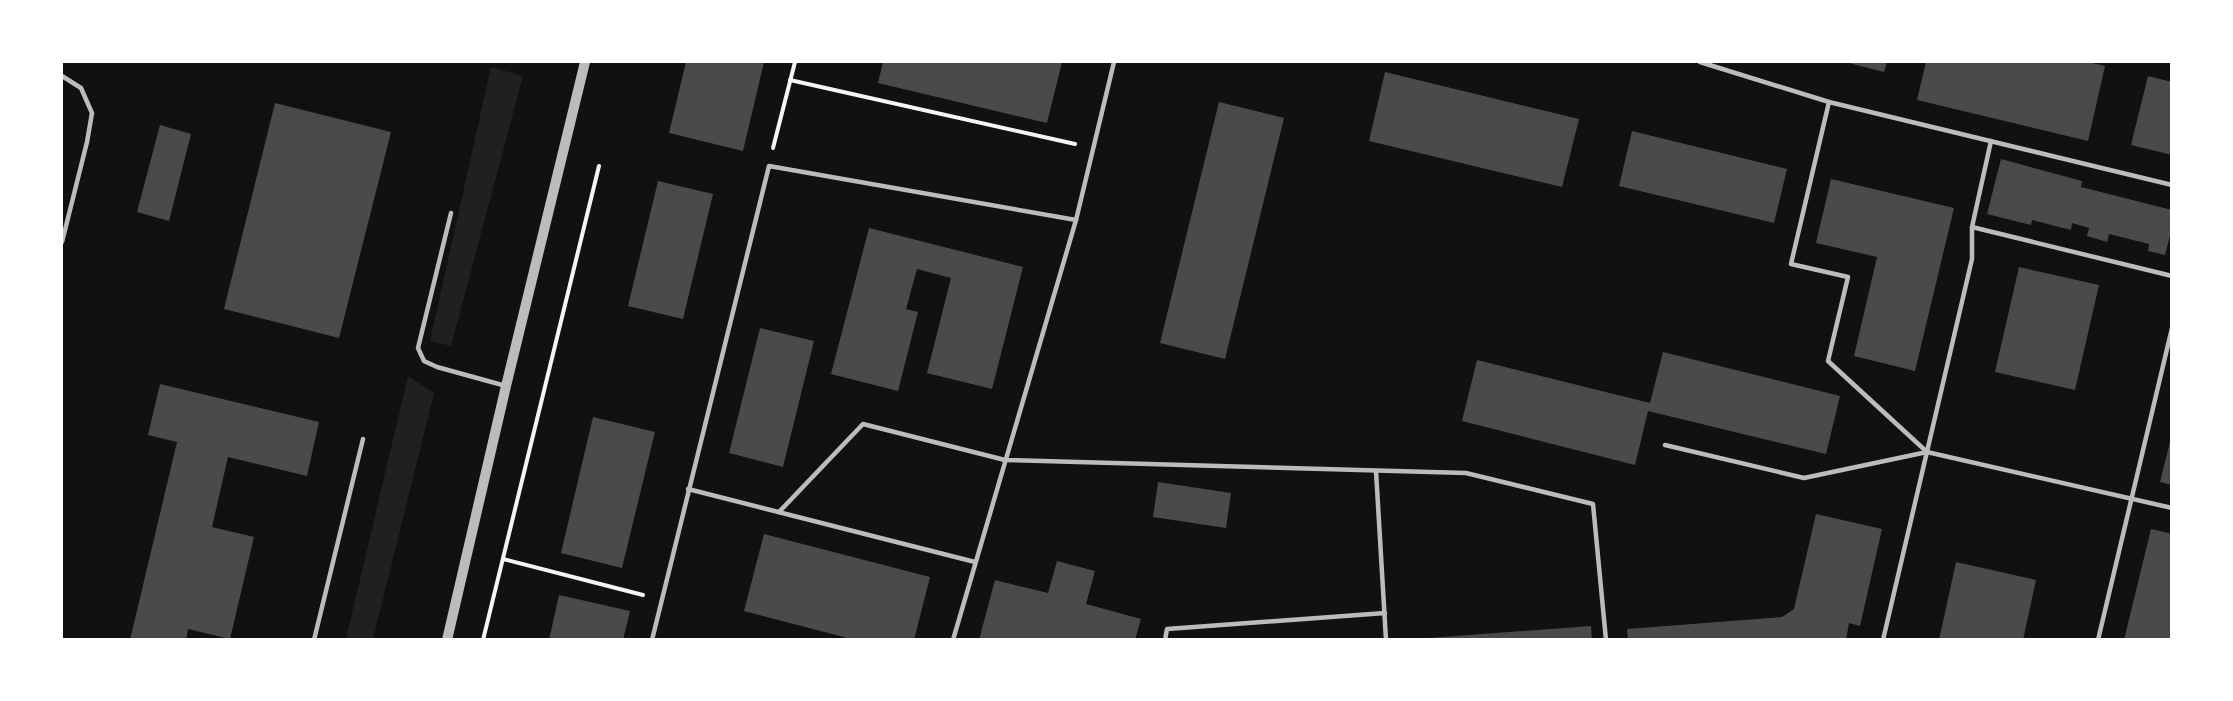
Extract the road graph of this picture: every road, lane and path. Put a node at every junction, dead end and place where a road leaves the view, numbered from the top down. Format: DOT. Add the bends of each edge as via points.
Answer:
graph roads {
  1 [pos="585,62"];
  2 [pos="795,62"];
  3 [pos="1114,62"];
  4 [pos="1700,62"];
  5 [pos="62,75"];
  6 [pos="790,80"];
  7 [pos="1829,102"];
  8 [pos="1991,141"];
  9 [pos="1093,148"];
  10 [pos="599,166"];
  11 [pos="769,166"];
  12 [pos="2172,185"];
  13 [pos="451,213"];
  14 [pos="1076,220"];
  15 [pos="1972,226"];
  16 [pos="62,242"];
  17 [pos="2172,276"];
  18 [pos="2172,328"];
  19 [pos="506,386"];
  20 [pos="363,439"];
  21 [pos="1665,445"];
  22 [pos="1927,452"];
  23 [pos="1005,460"];
  24 [pos="1376,471"];
  25 [pos="688,489"];
  26 [pos="2131,499"];
  27 [pos="2172,508"];
  28 [pos="779,512"];
  29 [pos="503,559"];
  30 [pos="975,562"];
  31 [pos="662,600"];
  32 [pos="1385,613"];
  33 [pos="314,639"];
  34 [pos="447,639"];
  35 [pos="483,639"];
  36 [pos="652,639"];
  37 [pos="953,639"];
  38 [pos="1165,639"];
  39 [pos="1386,639"];
  40 [pos="1606,639"];
  41 [pos="1883,639"];
  42 [pos="2098,639"];
  1 -- 19 [label="street"];
  2 -- 6 [label="path"];
  3 -- 9 [label="lane"];
  4 -- 7 [label="lane"];
  5 -- 16 [label="lane" via="81,88 92,113"];
  6 -- 9 [label="path"];
  6 -- 11 [label="path"];
  7 -- 8 [label="lane"];
  7 -- 22 [label="lane" via="1791,264 1848,277 1828,361"];
  8 -- 12 [label="lane"];
  8 -- 15 [label="lane"];
  9 -- 14 [label="lane"];
  10 -- 29 [label="path"];
  11 -- 14 [label="lane"];
  11 -- 25 [label="lane"];
  13 -- 19 [label="lane" via="418,348 424,361 437,367"];
  14 -- 23 [label="lane"];
  15 -- 17 [label="lane"];
  15 -- 22 [label="lane" via="1972,259"];
  18 -- 26 [label="lane"];
  19 -- 34 [label="street"];
  20 -- 33 [label="lane"];
  21 -- 22 [label="lane" via="1804,478"];
  22 -- 26 [label="lane"];
  22 -- 41 [label="lane"];
  23 -- 24 [label="lane"];
  23 -- 28 [label="lane" via="862,424"];
  23 -- 30 [label="lane"];
  24 -- 32 [label="lane"];
  24 -- 40 [label="lane" via="1466,473 1593,504"];
  25 -- 28 [label="lane"];
  25 -- 31 [label="lane"];
  26 -- 27 [label="lane"];
  26 -- 42 [label="lane"];
  28 -- 30 [label="lane"];
  29 -- 31 [label="path"];
  29 -- 35 [label="path"];
  30 -- 37 [label="lane"];
  31 -- 36 [label="lane"];
  32 -- 38 [label="lane" via="1167,629"];
  32 -- 39 [label="lane"];
}
